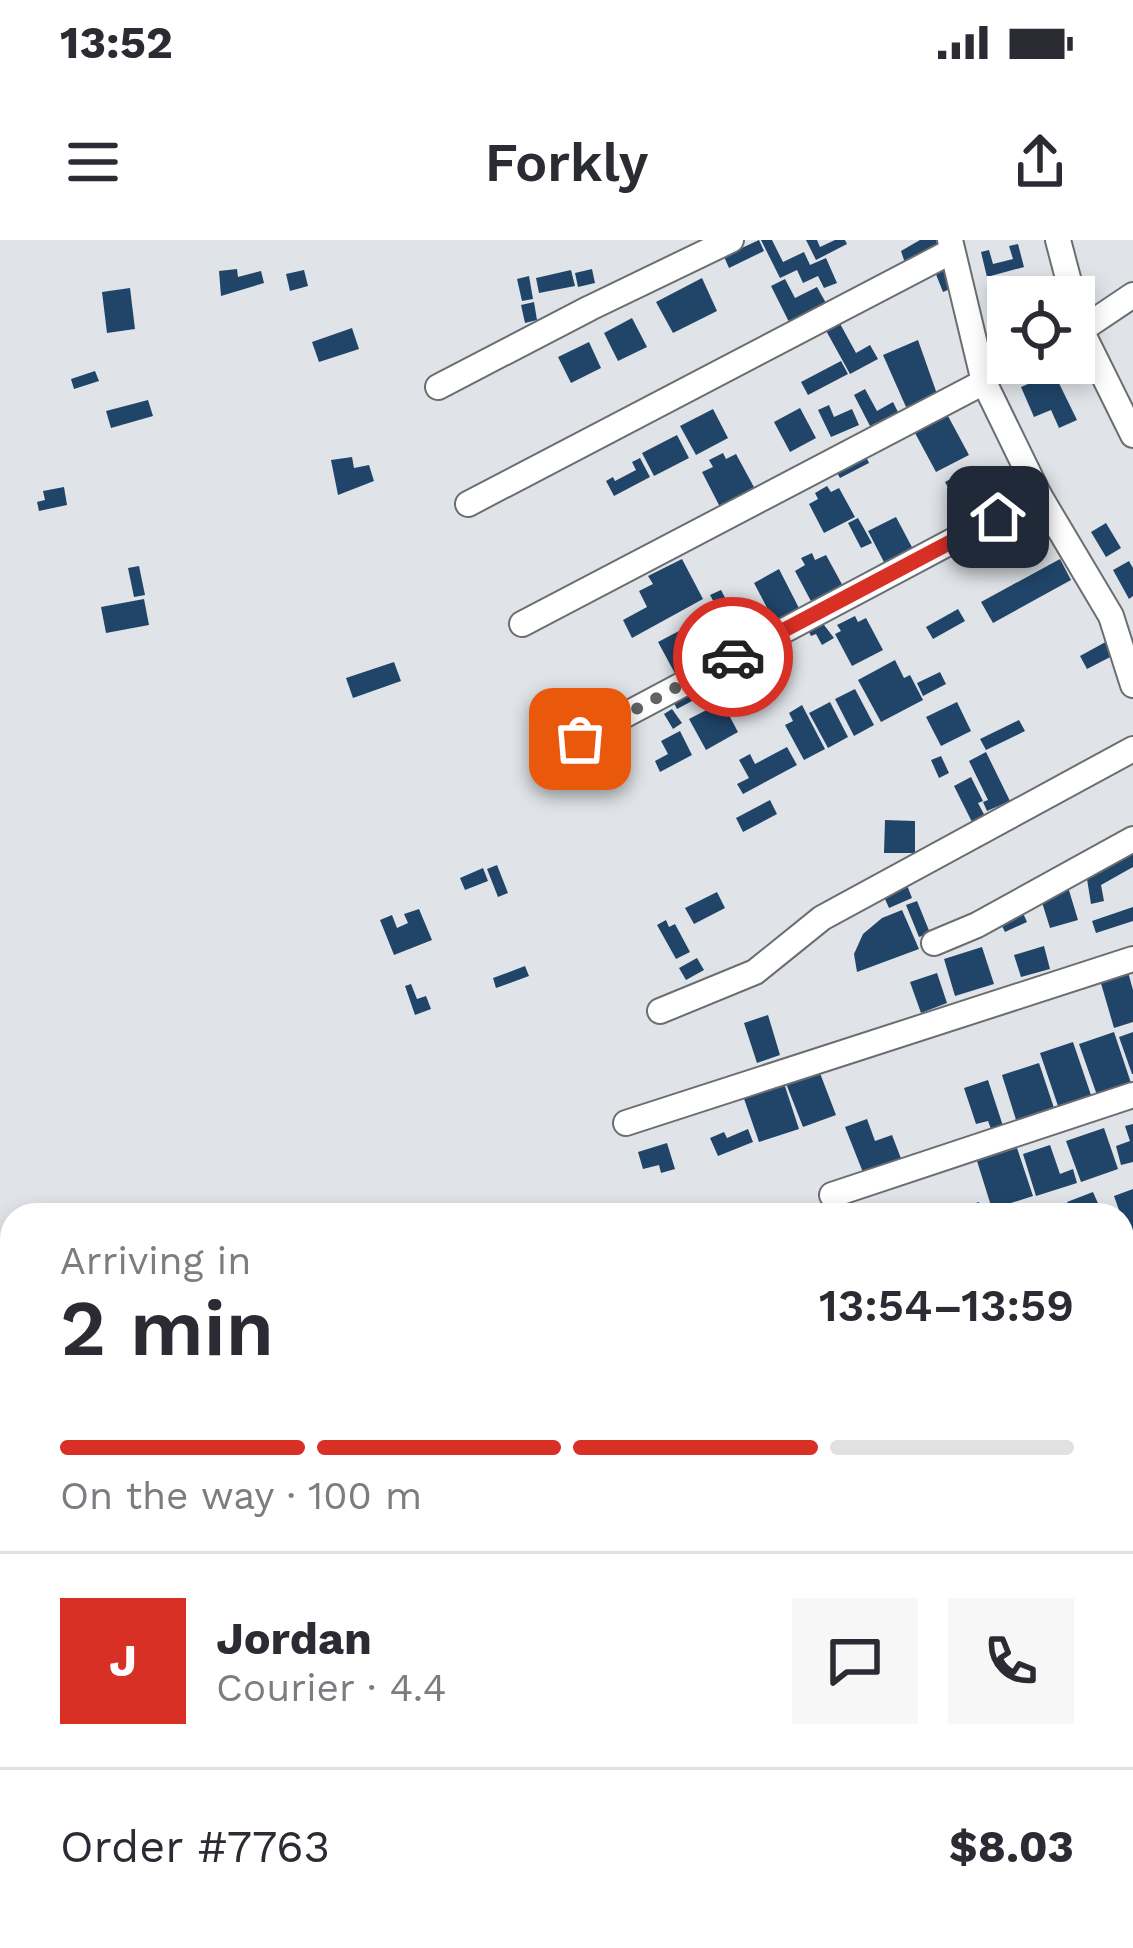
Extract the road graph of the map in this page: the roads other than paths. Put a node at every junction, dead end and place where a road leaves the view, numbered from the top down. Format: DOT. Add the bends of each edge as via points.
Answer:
graph roads {
  1 [pos="731,240"];
  2 [pos="1058,240"];
  3 [pos="951,246"];
  4 [pos="1067,276"];
  5 [pos="1133,296"];
  6 [pos="1095,321"];
  7 [pos="1095,358"];
  8 [pos="984,382"];
  9 [pos="438,387"];
  10 [pos="1133,435"];
  11 [pos="1039,495"];
  12 [pos="468,504"];
  13 [pos="522,624"];
  14 [pos="1133,686"];
  15 [pos="580,739"];
  16 [pos="1133,749"];
  17 [pos="1133,839"];
  18 [pos="934,943"];
  19 [pos="1133,958"];
  20 [pos="660,1011"];
  21 [pos="1133,1095"];
  22 [pos="626,1123"];
  23 [pos="832,1195"];
  1 -- 9 [label="street"];
  2 -- 4 [label="street"];
  3 -- 8 [label="street"];
  3 -- 12 [label="street"];
  5 -- 6 [label="street"];
  7 -- 10 [label="street"];
  8 -- 11 [label="street"];
  8 -- 13 [label="street"];
  11 -- 14 [label="street" via="1111,616"];
  11 -- 15 [label="street"];
  16 -- 20 [label="street" via="822,918 754,972"];
  17 -- 18 [label="street"];
  19 -- 22 [label="street"];
  21 -- 23 [label="street"];
}
